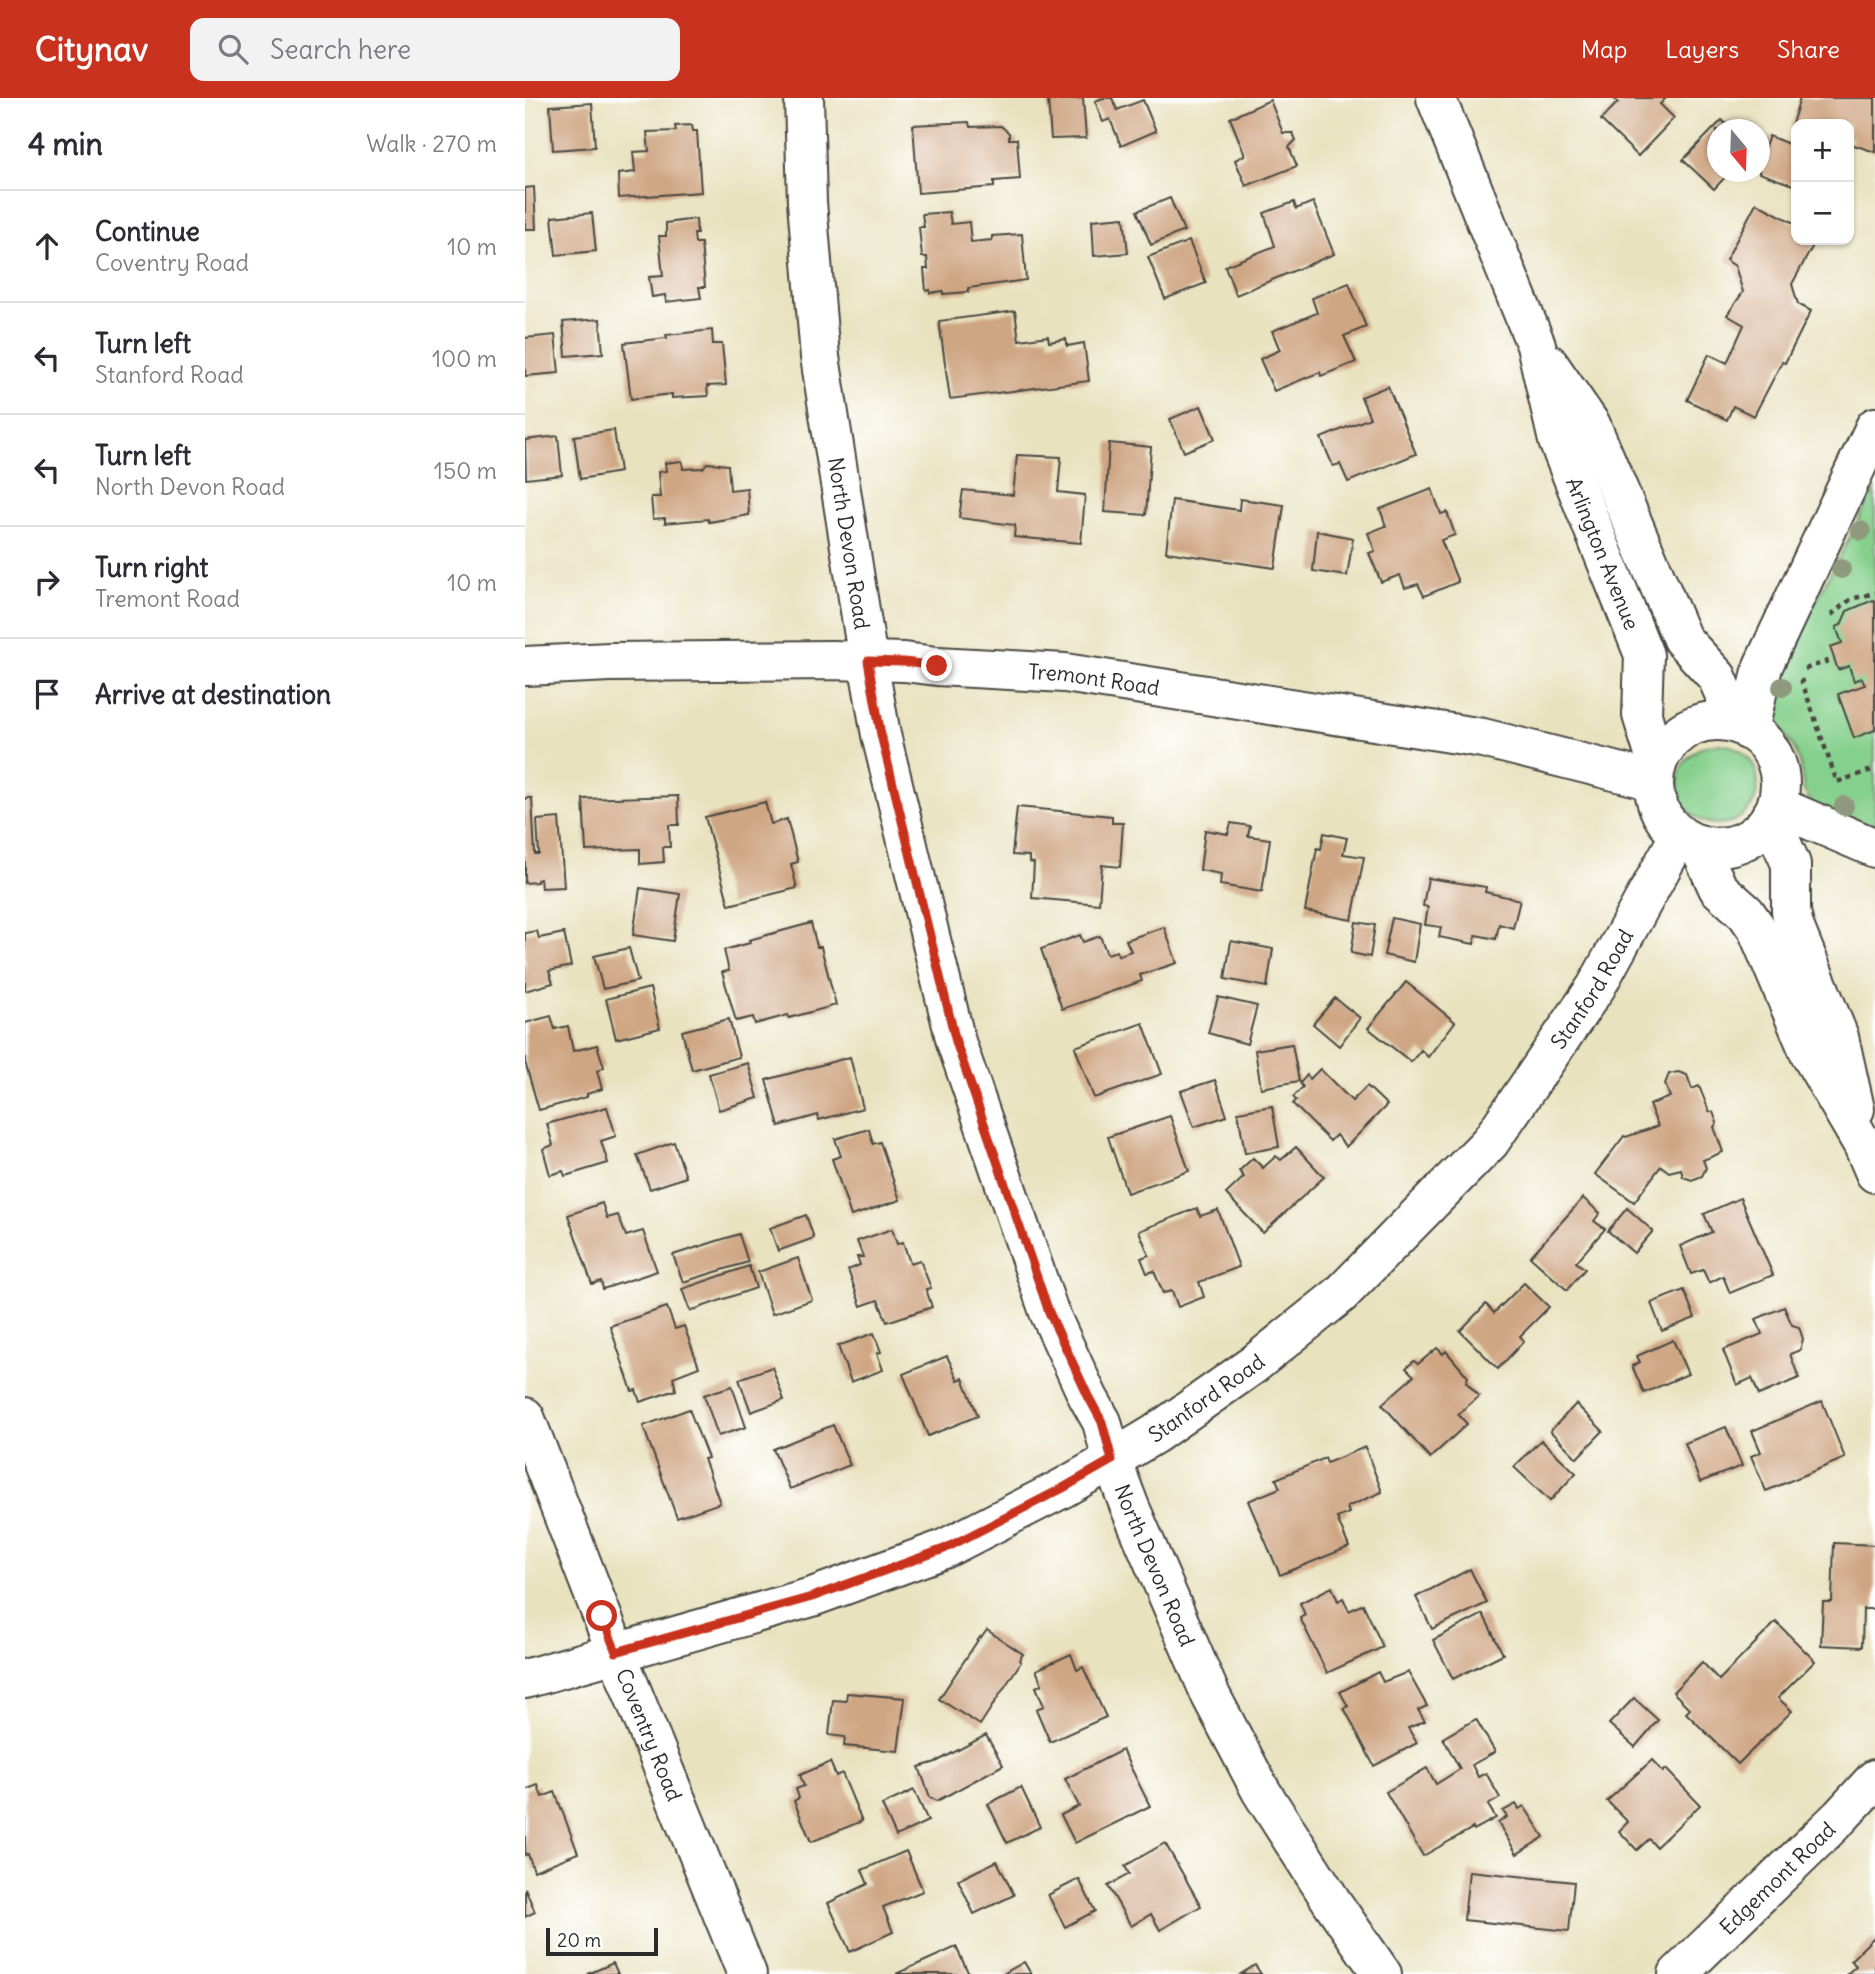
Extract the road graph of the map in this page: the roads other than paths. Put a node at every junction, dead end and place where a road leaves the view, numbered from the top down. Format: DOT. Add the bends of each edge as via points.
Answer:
graph roads {
  1 [pos="804,98"];
  2 [pos="1436,98"];
  3 [pos="1536,345"];
  4 [pos="1875,427"];
  5 [pos="868,661"];
  6 [pos="525,666"];
  7 [pos="1743,727"];
  8 [pos="1655,773"];
  9 [pos="1774,811"];
  10 [pos="1689,840"];
  11 [pos="1875,848"];
  12 [pos="1869,1159"];
  13 [pos="525,1418"];
  14 [pos="1112,1460"];
  15 [pos="616,1652"];
  16 [pos="525,1679"];
  17 [pos="1875,1779"];
  18 [pos="747,1974"];
  19 [pos="1382,1974"];
  20 [pos="1678,1974"];
  1 -- 5 [label="street, North Devon Road" via="820,357"];
  2 -- 3 [label="street, Arlington Avenue"];
  3 -- 7 [label="street, Arlington Avenue" via="1591,425 1682,639 1717,677"];
  3 -- 8 [label="street, Arlington Avenue" via="1558,441 1644,655 1642,715"];
  4 -- 7 [label="street" via="1763,666"];
  5 -- 6 [label="street, Tremont Road"];
  5 -- 8 [label="street, Tremont Road" via="1065,673 1483,738"];
  5 -- 14 [label="street, North Devon Road" via="881,735 956,1042 1049,1312 1102,1422"];
  7 -- 8 [label="street" via="1722,721 1691,727 1665,749"];
  7 -- 9 [label="street" via="1767,746 1776,762 1780,781"];
  8 -- 10 [label="street" via="1657,802 1666,821"];
  9 -- 10 [label="street" via="1757,832 1738,843 1718,847"];
  9 -- 11 [label="street"];
  9 -- 12 [label="street" via="1791,864 1794,926 1839,1037"];
  10 -- 12 [label="street" via="1718,888 1757,929 1810,1054"];
  10 -- 14 [label="street, Stanford Road" via="1490,1142 1340,1294 1253,1366"];
  13 -- 15 [label="street, Coventry Road"];
  14 -- 15 [label="street, Stanford Road" via="944,1549 812,1597"];
  14 -- 19 [label="street, North Devon Road" via="1217,1708 1261,1791"];
  15 -- 16 [label="street, Stanford Road"];
  15 -- 18 [label="street, Coventry Road"];
  17 -- 20 [label="street, Edgemont Road"];
}
